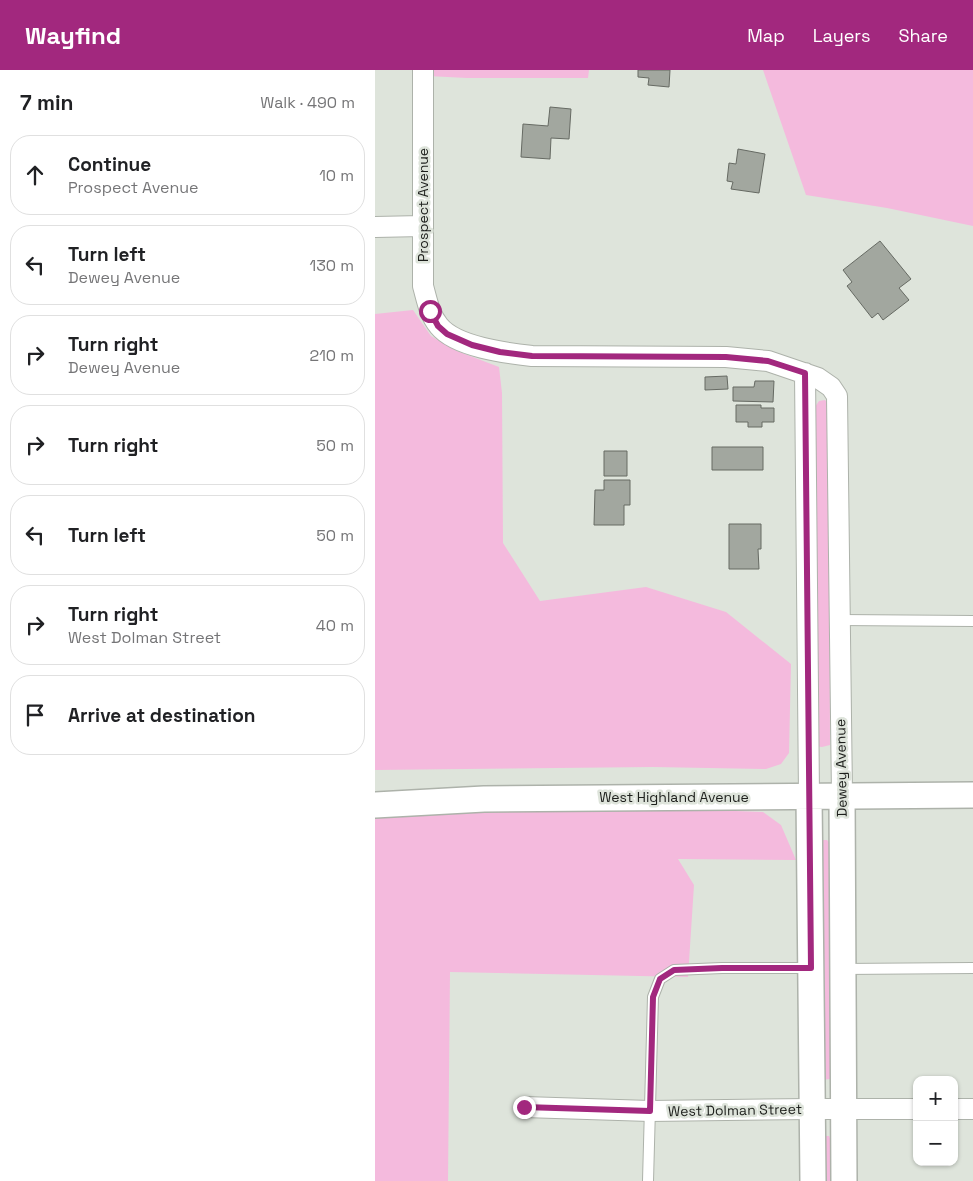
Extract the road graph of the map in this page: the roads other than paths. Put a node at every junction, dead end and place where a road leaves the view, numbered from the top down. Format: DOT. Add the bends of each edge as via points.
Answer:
graph roads {
  1 [pos="423,70"];
  2 [pos="423,226"];
  3 [pos="375,227"];
  4 [pos="447,334"];
  5 [pos="805,373"];
  6 [pos="839,620"];
  7 [pos="973,621"];
  8 [pos="973,795"];
  9 [pos="809,796"];
  10 [pos="841,796"];
  11 [pos="375,805"];
  12 [pos="811,968"];
  13 [pos="973,968"];
  14 [pos="842,969"];
  15 [pos="524,1107"];
  16 [pos="812,1109"];
  17 [pos="843,1109"];
  18 [pos="913,1109"];
  19 [pos="958,1109"];
  20 [pos="973,1109"];
  21 [pos="650,1111"];
  22 [pos="648,1181"];
  23 [pos="813,1181"];
  24 [pos="844,1181"];
  1 -- 2 [label="street, Prospect Avenue"];
  2 -- 3 [label="street"];
  2 -- 4 [label="street, Prospect Avenue" via="423,286 430,311"];
  4 -- 5 [label="street, Dewey Avenue" via="500,352 532,356 726,357 768,361"];
  5 -- 6 [label="street, Dewey Avenue" via="831,387 837,396"];
  5 -- 9 [label="street"];
  6 -- 7 [label="lane"];
  6 -- 10 [label="street, Dewey Avenue"];
  8 -- 10 [label="street, West Highland Avenue"];
  9 -- 10 [label="street, West Highland Avenue"];
  9 -- 11 [label="street, West Highland Avenue" via="484,799"];
  9 -- 12 [label="street"];
  10 -- 14 [label="street, Dewey Avenue"];
  12 -- 16 [label="street"];
  12 -- 21 [label="lane" via="674,970 660,979 653,997"];
  13 -- 14 [label="lane"];
  14 -- 17 [label="street, Dewey Avenue"];
  15 -- 21 [label="street, West Dolman Street"];
  16 -- 17 [label="street, West Dolman Street"];
  16 -- 21 [label="street, West Dolman Street"];
  16 -- 23 [label="street"];
  17 -- 18 [label="street, West Dolman Street"];
  17 -- 24 [label="street, Dewey Avenue"];
  19 -- 20 [label="street"];
  21 -- 22 [label="lane"];
}
